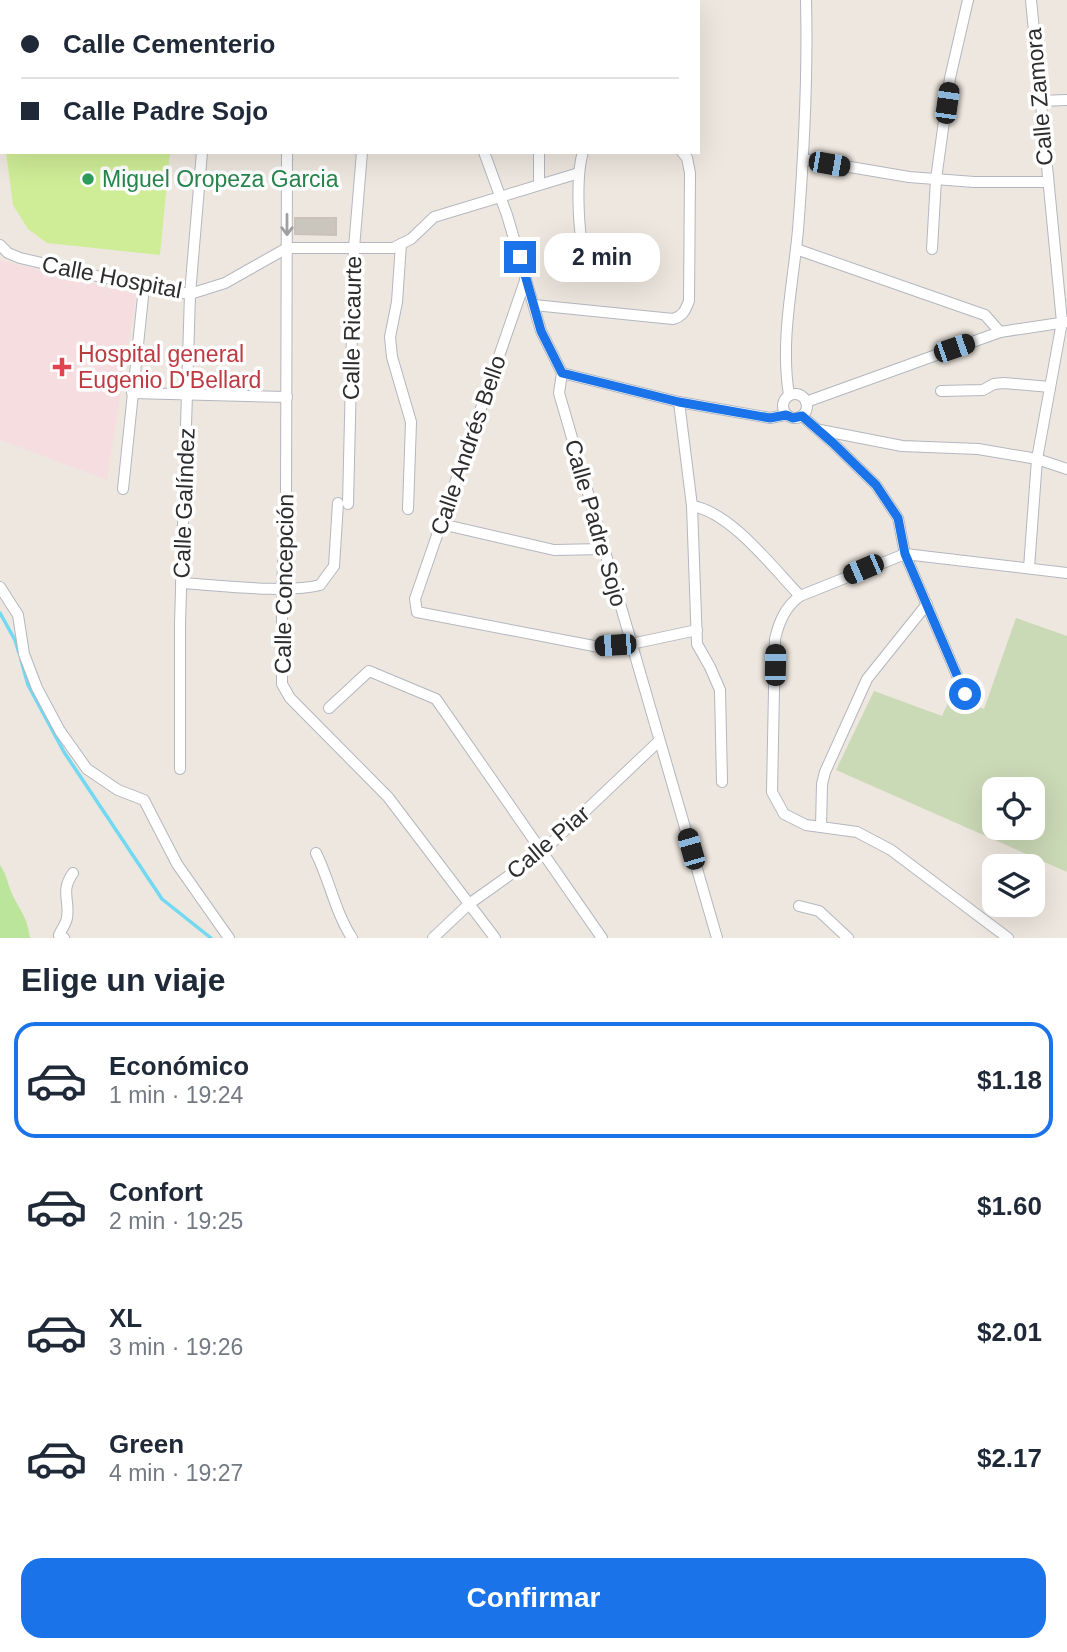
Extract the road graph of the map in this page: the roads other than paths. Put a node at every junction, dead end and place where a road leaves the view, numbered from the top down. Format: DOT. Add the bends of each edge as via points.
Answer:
graph roads {
  1 [pos="806,0"];
  2 [pos="968,0"];
  3 [pos="1031,0"];
  4 [pos="1067,100"];
  5 [pos="1040,102"];
  6 [pos="202,154"];
  7 [pos="287,154"];
  8 [pos="362,154"];
  9 [pos="485,154"];
  10 [pos="539,154"];
  11 [pos="583,154"];
  12 [pos="684,154"];
  13 [pos="803,159"];
  14 [pos="579,173"];
  15 [pos="936,179"];
  16 [pos="1047,182"];
  17 [pos="538,184"];
  18 [pos="500,196"];
  19 [pos="401,244"];
  20 [pos="0,245"];
  21 [pos="287,248"];
  22 [pos="354,248"];
  23 [pos="796,249"];
  24 [pos="932,249"];
  25 [pos="587,260"];
  26 [pos="526,278"];
  27 [pos="144,287"];
  28 [pos="190,294"];
  29 [pos="534,305"];
  30 [pos="1065,322"];
  31 [pos="1000,332"];
  32 [pos="562,373"];
  33 [pos="1050,387"];
  34 [pos="941,390"];
  35 [pos="132,393"];
  36 [pos="189,395"];
  37 [pos="789,395"];
  38 [pos="287,397"];
  39 [pos="679,402"];
  40 [pos="806,402"];
  41 [pos="786,415"];
  42 [pos="802,416"];
  43 [pos="817,429"];
  44 [pos="1037,460"];
  45 [pos="1067,469"];
  46 [pos="123,489"];
  47 [pos="692,506"];
  48 [pos="408,509"];
  49 [pos="441,524"];
  50 [pos="603,549"];
  51 [pos="905,554"];
  52 [pos="1029,568"];
  53 [pos="1067,573"];
  54 [pos="181,583"];
  55 [pos="0,587"];
  56 [pos="282,588"];
  57 [pos="800,596"];
  58 [pos="927,604"];
  59 [pos="697,629"];
  60 [pos="631,644"];
  61 [pos="965,694"];
  62 [pos="329,708"];
  63 [pos="659,741"];
  64 [pos="180,769"];
  65 [pos="722,782"];
  66 [pos="821,827"];
  67 [pos="542,852"];
  68 [pos="316,853"];
  69 [pos="73,873"];
  70 [pos="469,904"];
  71 [pos="799,906"];
  72 [pos="64,938"];
  73 [pos="229,938"];
  74 [pos="352,938"];
  75 [pos="433,938"];
  76 [pos="495,938"];
  77 [pos="602,938"];
  78 [pos="717,938"];
  79 [pos="848,938"];
  80 [pos="1008,938"];
  1 -- 13 [label="street"];
  2 -- 15 [label="street" via="950,78"];
  3 -- 5 [label="street, Calle Zamora"];
  4 -- 5 [label="street"];
  5 -- 16 [label="street, Calle Zamora"];
  6 -- 28 [label="street, Calle Galíndez"];
  7 -- 21 [label="street, Calle Concepción, one-way"];
  8 -- 22 [label="street, Calle Ricaurte"];
  9 -- 18 [label="street, Calle Padre Sojo"];
  10 -- 17 [label="street"];
  11 -- 14 [label="street"];
  12 -- 29 [label="street" via="690,173 689,301 680,317"];
  13 -- 15 [label="street"];
  13 -- 23 [label="street"];
  14 -- 17 [label="street"];
  14 -- 25 [label="street"];
  15 -- 16 [label="street"];
  15 -- 24 [label="street"];
  16 -- 30 [label="street, Calle Zamora"];
  17 -- 18 [label="street"];
  18 -- 19 [label="street" via="434,217"];
  18 -- 26 [label="street, Calle Padre Sojo"];
  19 -- 22 [label="street, Calle Hospital"];
  19 -- 48 [label="street" via="390,337 411,422"];
  20 -- 27 [label="street, Calle Hospital" via="20,258"];
  21 -- 22 [label="street, Calle Hospital"];
  21 -- 28 [label="street, Calle Hospital" via="225,283"];
  21 -- 38 [label="street, Calle Concepción"];
  22 -- 56 [label="street, Calle Ricaurte" via="343,503 334,566 320,585"];
  23 -- 31 [label="street" via="985,315"];
  23 -- 37 [label="street" via="785,342"];
  26 -- 29 [label="street, Calle Padre Sojo"];
  26 -- 49 [label="street, Calle Andrés Bello"];
  27 -- 28 [label="street, Calle Hospital"];
  27 -- 35 [label="street"];
  28 -- 36 [label="street, Calle Galíndez"];
  29 -- 32 [label="street, Calle Padre Sojo"];
  30 -- 31 [label="street"];
  30 -- 33 [label="street, Calle Zamora"];
  31 -- 40 [label="street"];
  32 -- 39 [label="street"];
  32 -- 50 [label="street, Calle Padre Sojo" via="559,393"];
  33 -- 34 [label="street" via="1004,383 983,390"];
  33 -- 44 [label="street, Calle Zamora"];
  35 -- 36 [label="street"];
  35 -- 46 [label="street"];
  36 -- 38 [label="street"];
  36 -- 54 [label="street, Calle Galíndez"];
  37 -- 40 [label="street" via="800,395"];
  37 -- 41 [label="street" via="782,404"];
  38 -- 56 [label="street, Calle Concepción"];
  39 -- 41 [label="street" via="770,418"];
  39 -- 47 [label="street"];
  40 -- 42 [label="street"];
  41 -- 42 [label="street"];
  42 -- 43 [label="street"];
  43 -- 44 [label="street" via="902,446 978,449"];
  43 -- 51 [label="street" via="876,485 898,518"];
  44 -- 45 [label="street"];
  44 -- 52 [label="street, Calle Zamora"];
  47 -- 57 [label="street" via="704,508 733,528"];
  47 -- 59 [label="street"];
  49 -- 50 [label="street" via="554,550"];
  49 -- 60 [label="street, Calle Andrés Bello" via="415,599 418,612 599,647"];
  50 -- 60 [label="street, Calle Padre Sojo"];
  51 -- 52 [label="street"];
  51 -- 57 [label="street"];
  51 -- 58 [label="street"];
  52 -- 53 [label="street"];
  54 -- 56 [label="street"];
  54 -- 64 [label="street, Calle Galíndez"];
  55 -- 73 [label="street" via="18,615 28,665 60,731 87,769 118,790 144,800 177,864"];
  56 -- 70 [label="street, Calle Concepción" via="285,690 388,797"];
  57 -- 66 [label="street" via="782,617 775,639 772,792 784,814"];
  58 -- 61 [label="street"];
  58 -- 66 [label="street" via="867,679 825,772"];
  59 -- 60 [label="street"];
  59 -- 65 [label="street" via="697,644 720,690"];
  60 -- 63 [label="street, Calle Padre Sojo"];
  62 -- 67 [label="street" via="369,671 436,699"];
  63 -- 67 [label="street, Calle Piar"];
  63 -- 78 [label="street, Calle Padre Sojo"];
  66 -- 80 [label="street" via="857,832 891,850"];
  67 -- 70 [label="street, Calle Piar"];
  67 -- 77 [label="street"];
  68 -- 74 [label="street"];
  69 -- 72 [label="street" via="65,893 67,919 59,934"];
  70 -- 75 [label="street, Calle Piar"];
  70 -- 76 [label="street, Calle Concepción"];
  71 -- 79 [label="street" via="819,911"];
}
